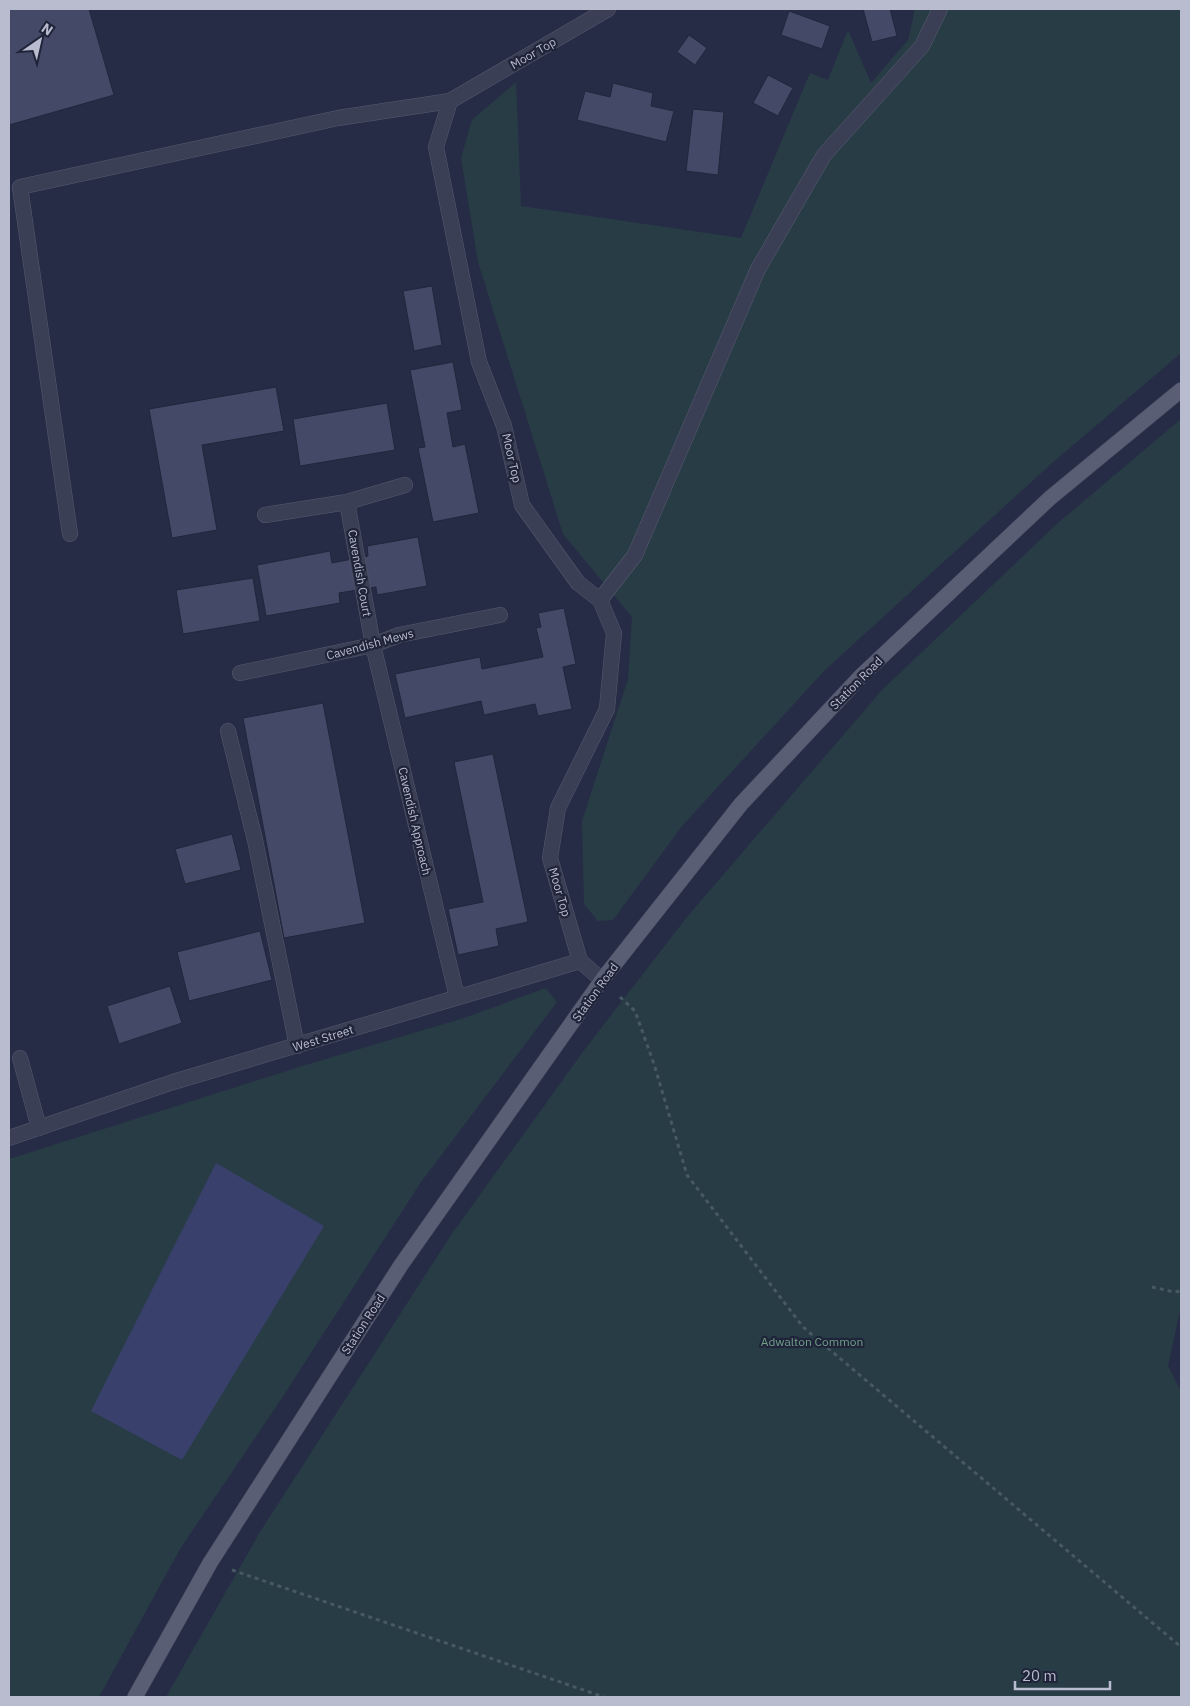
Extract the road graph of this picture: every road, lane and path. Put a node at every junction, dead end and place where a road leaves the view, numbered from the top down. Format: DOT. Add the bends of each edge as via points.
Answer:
graph roads {
  1 [pos="608,9"];
  2 [pos="940,9"];
  3 [pos="450,101"];
  4 [pos="1181,390"];
  5 [pos="405,486"];
  6 [pos="347,502"];
  7 [pos="265,515"];
  8 [pos="70,534"];
  9 [pos="600,600"];
  10 [pos="500,615"];
  11 [pos="373,645"];
  12 [pos="240,672"];
  13 [pos="228,731"];
  14 [pos="580,961"];
  15 [pos="602,980"];
  16 [pos="457,997"];
  17 [pos="297,1046"];
  18 [pos="20,1058"];
  19 [pos="39,1128"];
  20 [pos="9,1138"];
  21 [pos="1152,1287"];
  22 [pos="1181,1290"];
  23 [pos="210,1563"];
  24 [pos="1181,1647"];
  25 [pos="136,1697"];
  26 [pos="604,1697"];
  1 -- 3 [label="street, Moor Top"];
  2 -- 9 [label="street" via="922,46 824,155 758,269 636,555"];
  3 -- 8 [label="street" via="338,118 20,187"];
  3 -- 9 [label="street, Moor Top" via="436,146 479,362 504,426 522,505 578,582"];
  4 -- 15 [label="main road, Station Road" via="1050,498 862,675 741,804"];
  5 -- 6 [label="street"];
  6 -- 7 [label="street"];
  6 -- 11 [label="street, Cavendish Court"];
  9 -- 14 [label="street, Moor Top" via="614,633 607,709 558,808 550,858"];
  10 -- 11 [label="street, Cavendish Mews" via="399,635"];
  11 -- 12 [label="street, Cavendish Mews"];
  11 -- 16 [label="street, Cavendish Approach"];
  13 -- 17 [label="street" via="255,840"];
  14 -- 15 [label="street"];
  14 -- 16 [label="street, West Street"];
  15 -- 23 [label="main road, Station Road" via="401,1265"];
  15 -- 24 [label="path" via="635,1010 687,1175 803,1327"];
  16 -- 17 [label="street, West Street"];
  17 -- 19 [label="street, West Street" via="173,1082"];
  18 -- 19 [label="street"];
  19 -- 20 [label="street, West Street"];
  21 -- 22 [label="path" via="1174,1292"];
  23 -- 25 [label="main road, Station Road"];
  23 -- 26 [label="path"];
}
